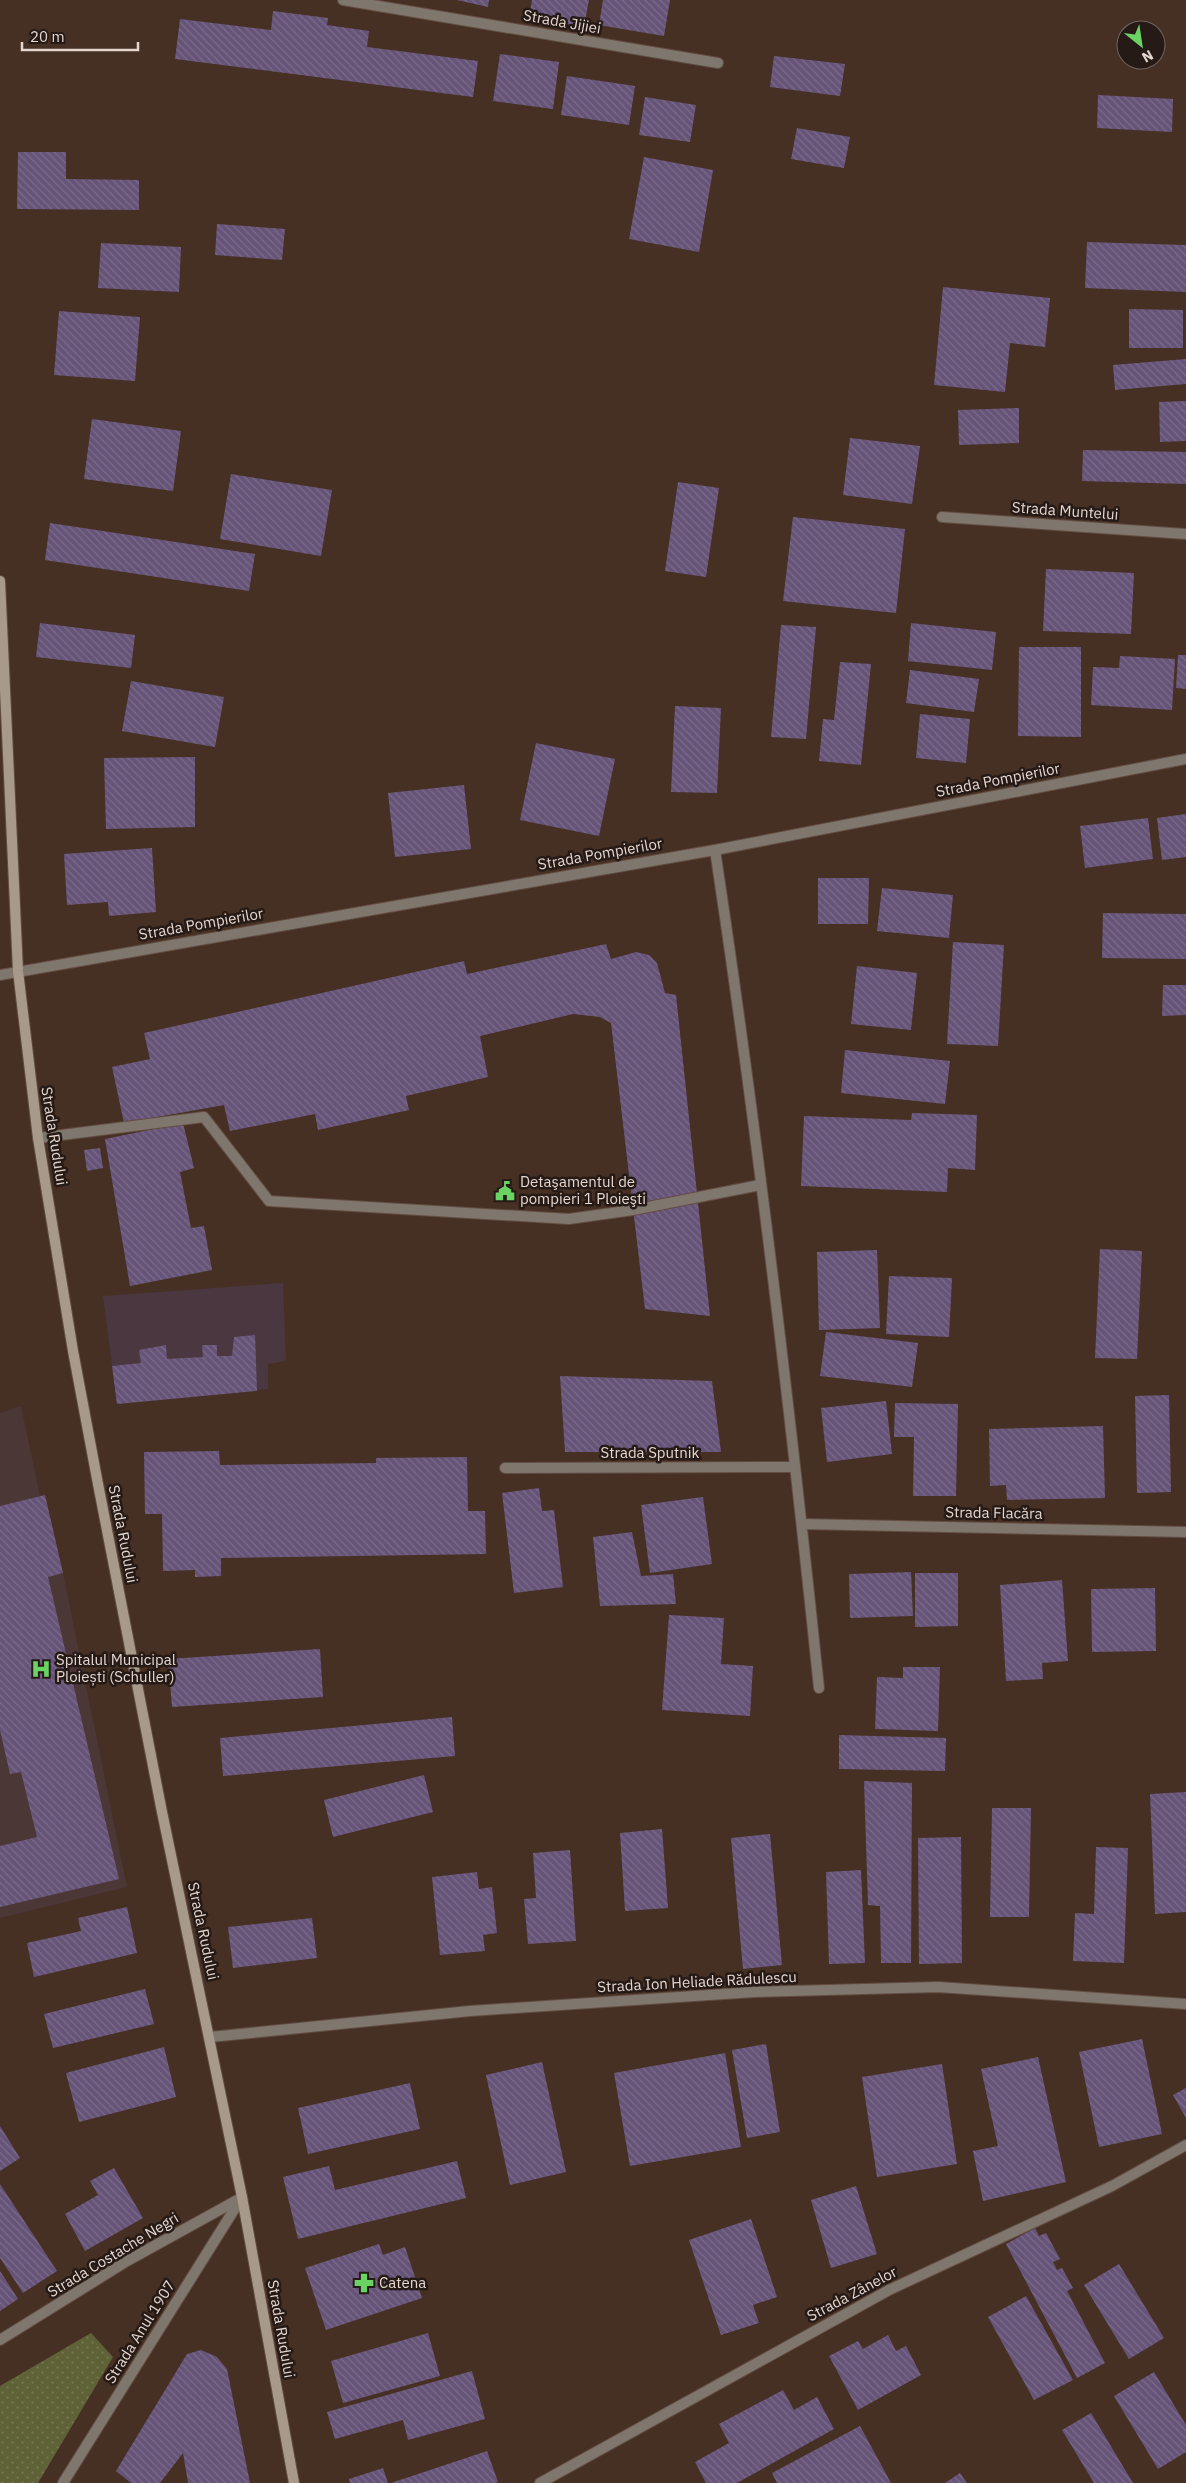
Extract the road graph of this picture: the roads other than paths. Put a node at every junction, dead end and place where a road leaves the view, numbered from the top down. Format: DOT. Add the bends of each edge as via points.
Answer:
graph roads {
  1 [pos="343,0"];
  2 [pos="718,63"];
  3 [pos="942,517"];
  4 [pos="1186,534"];
  5 [pos="0,581"];
  6 [pos="1186,759"];
  7 [pos="715,850"];
  8 [pos="18,971"];
  9 [pos="0,976"];
  10 [pos="38,1138"];
  11 [pos="760,1186"];
  12 [pos="505,1468"];
  13 [pos="795,1468"];
  14 [pos="802,1524"];
  15 [pos="1186,1532"];
  16 [pos="819,1688"];
  17 [pos="1186,2004"];
  18 [pos="210,2037"];
  19 [pos="1186,2145"];
  20 [pos="242,2197"];
  21 [pos="0,2340"];
  22 [pos="63,2483"];
  23 [pos="294,2483"];
  24 [pos="540,2483"];
  1 -- 2 [label="street, Strada Jijiei"];
  3 -- 4 [label="street, Strada Muntelui"];
  5 -- 8 [label="main road, Strada Rudului"];
  6 -- 7 [label="street, Strada Pompierilor"];
  7 -- 8 [label="street, Strada Pompierilor"];
  7 -- 11 [label="street"];
  8 -- 9 [label="street, Strada Pompierilor"];
  8 -- 10 [label="main road, Strada Rudului"];
  10 -- 11 [label="street" via="204,1117 269,1201 569,1219"];
  10 -- 18 [label="main road, Strada Rudului" via="91,1446 162,1812"];
  11 -- 13 [label="street"];
  12 -- 13 [label="street, Strada Sputnik"];
  13 -- 14 [label="street"];
  14 -- 15 [label="street, Strada Flacăra"];
  14 -- 16 [label="street"];
  17 -- 18 [label="street, Strada Ion Heliade Rădulescu" via="938,1987 754,1992 470,2011"];
  18 -- 20 [label="main road, Strada Rudului"];
  19 -- 24 [label="street, Strada Zânelor" via="1112,2186 889,2290"];
  20 -- 21 [label="street, Strada Costache Negri" via="127,2262"];
  20 -- 22 [label="street, Strada Anul 1907"];
  20 -- 23 [label="main road, Strada Rudului"];
}
